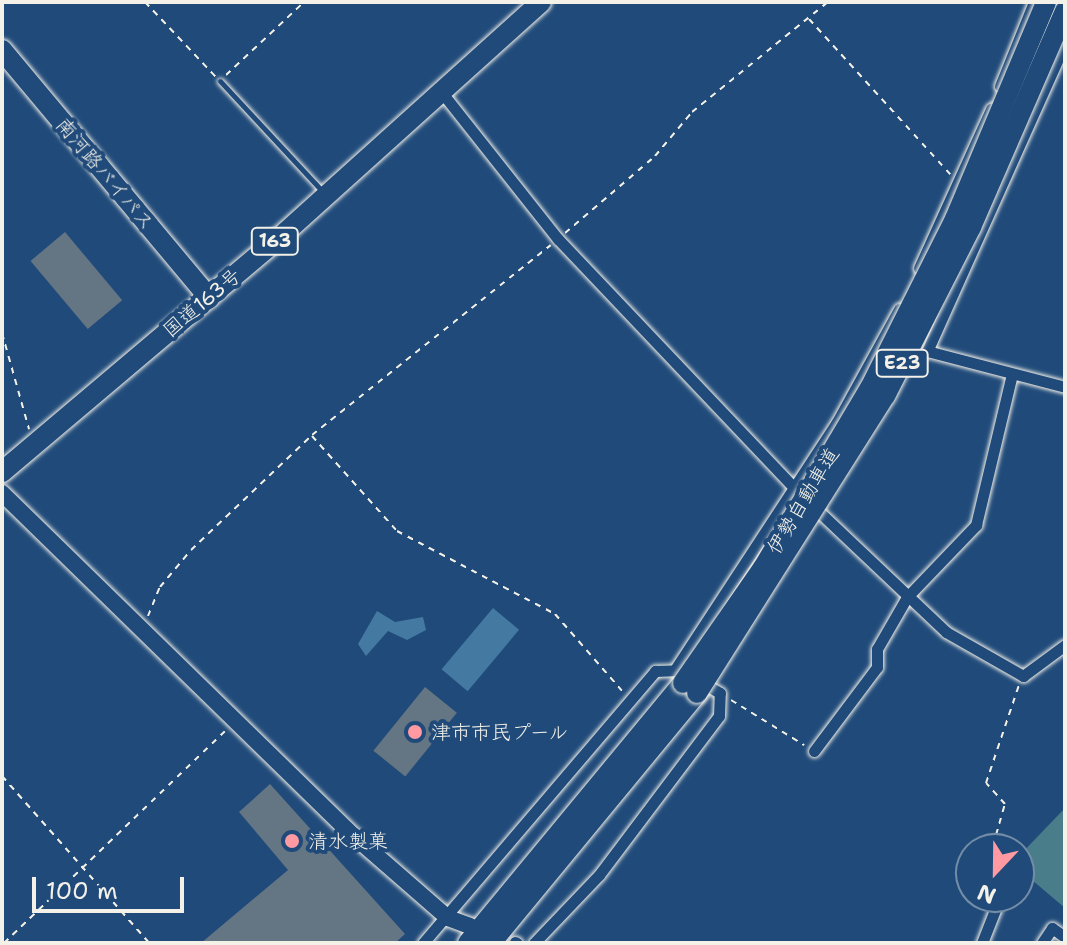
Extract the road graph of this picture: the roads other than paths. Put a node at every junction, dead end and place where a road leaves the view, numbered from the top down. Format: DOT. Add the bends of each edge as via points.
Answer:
graph roads {
  1 [pos="541,2"];
  2 [pos="1034,2"];
  3 [pos="1046,2"];
  4 [pos="1065,11"];
  5 [pos="1065,43"];
  6 [pos="3,51"];
  7 [pos="220,81"];
  8 [pos="443,94"];
  9 [pos="326,195"];
  10 [pos="209,298"];
  11 [pos="1012,374"];
  12 [pos="1065,387"];
  13 [pos="2,472"];
  14 [pos="795,489"];
  15 [pos="2,493"];
  16 [pos="907,597"];
  17 [pos="1065,645"];
  18 [pos="685,681"];
  19 [pos="814,751"];
  20 [pos="994,913"];
  21 [pos="448,918"];
  22 [pos="469,934"];
  23 [pos="1065,937"];
  24 [pos="423,943"];
  25 [pos="491,943"];
  26 [pos="534,943"];
  27 [pos="982,943"];
  28 [pos="1042,943"];
  1 -- 8 [label="highway, 国道163号 / 163"];
  2 -- 14 [label="street" via="903,302"];
  3 -- 18 [label="highway, 伊勢自動車道 / E23, bridge" via="955,219 870,388 763,568"];
  4 -- 18 [label="highway, 伊勢自動車道 / E23, bridge" via="899,369 777,577"];
  5 -- 11 [label="street" via="927,351"];
  6 -- 10 [label="highway, 南河路バイパス"];
  7 -- 9 [label="lane"];
  8 -- 9 [label="highway, 国道163号 / 163"];
  8 -- 14 [label="street" via="558,239"];
  9 -- 10 [label="highway, 国道163号 / 163"];
  10 -- 13 [label="highway, 国道163号 / 163"];
  11 -- 12 [label="street"];
  11 -- 16 [label="street" via="976,525"];
  14 -- 16 [label="street"];
  14 -- 18 [label="street"];
  15 -- 21 [label="street" via="347,830"];
  16 -- 17 [label="street" via="976,655 1023,676"];
  16 -- 19 [label="street" via="877,649 877,667"];
  18 -- 21 [label="street" via="655,671"];
  18 -- 22 [label="highway, 伊勢自動車道 / E23"];
  18 -- 25 [label="highway, 伊勢自動車道 / E23"];
  18 -- 26 [label="street" via="720,693 719,716 599,875"];
  20 -- 27 [label="street"];
  21 -- 22 [label="street"];
  21 -- 24 [label="street"];
  23 -- 28 [label="street" via="1052,928"];
}
